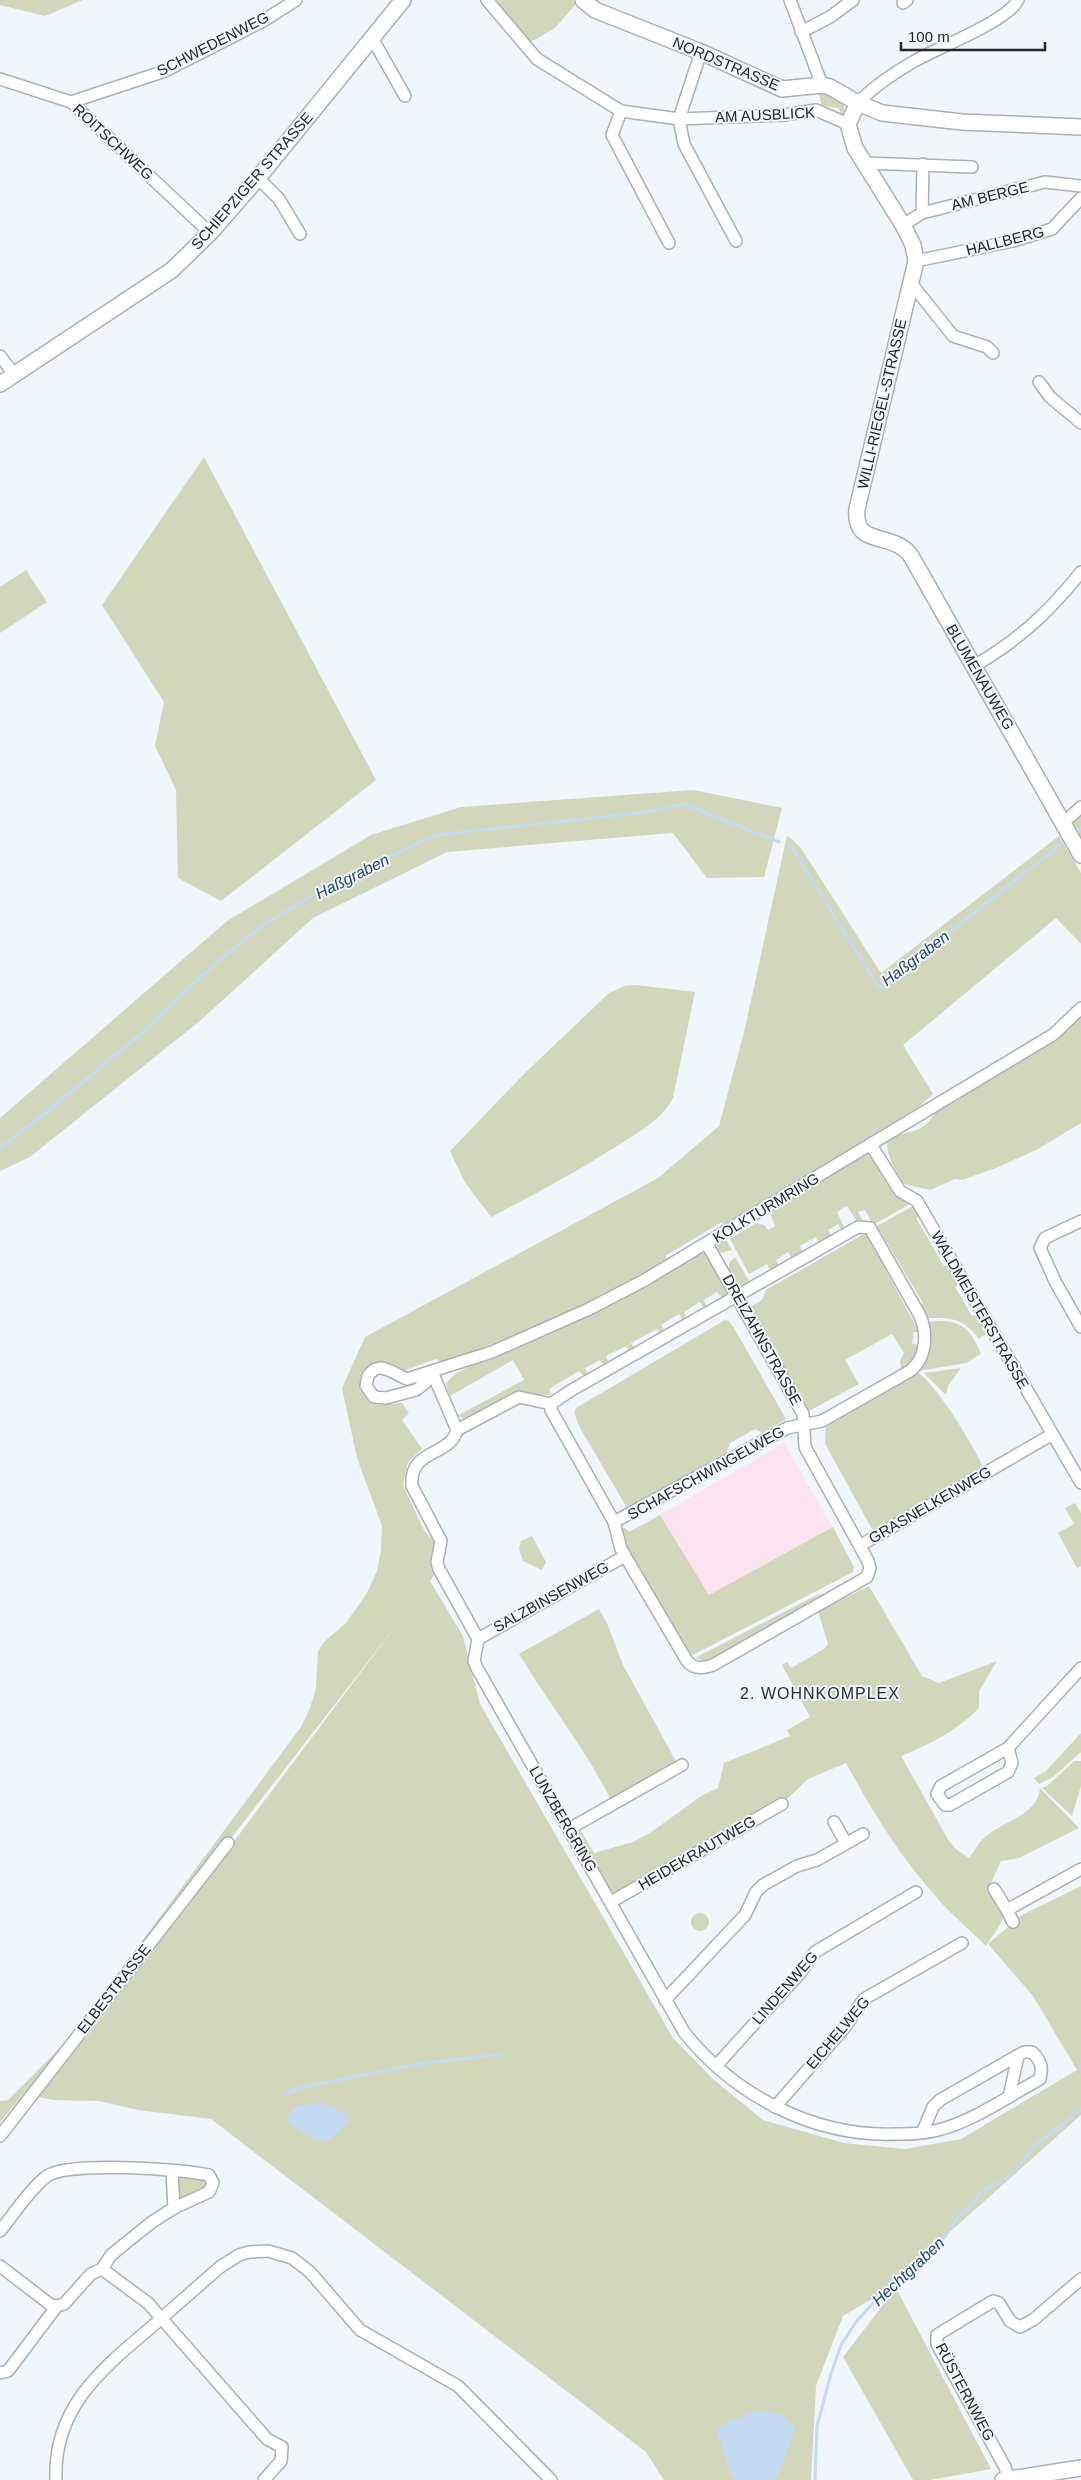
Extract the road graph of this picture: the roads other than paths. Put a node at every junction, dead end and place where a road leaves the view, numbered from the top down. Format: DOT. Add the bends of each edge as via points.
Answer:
graph roads {
  1 [pos="296,0"];
  2 [pos="403,0"];
  3 [pos="487,0"];
  4 [pos="583,0"];
  5 [pos="790,0"];
  6 [pos="853,0"];
  7 [pos="1018,0"];
  8 [pos="801,32"];
  9 [pos="372,38"];
  10 [pos="701,52"];
  11 [pos="0,79"];
  12 [pos="822,85"];
  13 [pos="404,96"];
  14 [pos="71,102"];
  15 [pos="858,103"];
  16 [pos="621,112"];
  17 [pos="679,120"];
  18 [pos="848,124"];
  19 [pos="1081,127"];
  20 [pos="865,163"];
  21 [pos="922,164"];
  22 [pos="972,167"];
  23 [pos="258,178"];
  24 [pos="1081,186"];
  25 [pos="1081,198"];
  26 [pos="922,212"];
  27 [pos="903,225"];
  28 [pos="210,233"];
  29 [pos="300,234"];
  30 [pos="736,241"];
  31 [pos="670,243"];
  32 [pos="916,261"];
  33 [pos="911,283"];
  34 [pos="993,353"];
  35 [pos="0,356"];
  36 [pos="14,374"];
  37 [pos="1039,382"];
  38 [pos="0,384"];
  39 [pos="1081,423"];
  40 [pos="857,526"];
  41 [pos="1081,572"];
  42 [pos="974,666"];
  43 [pos="1081,807"];
  44 [pos="1063,823"];
  45 [pos="1081,855"];
  46 [pos="1081,1008"];
  47 [pos="871,1145"];
  48 [pos="1081,1221"];
  49 [pos="707,1244"];
  50 [pos="738,1296"];
  51 [pos="1081,1327"];
  52 [pos="432,1372"];
  53 [pos="551,1404"];
  54 [pos="805,1424"];
  55 [pos="456,1430"];
  56 [pos="1051,1434"];
  57 [pos="1081,1483"];
  58 [pos="614,1522"];
  59 [pos="861,1545"];
  60 [pos="625,1556"];
  61 [pos="478,1639"];
  62 [pos="1081,1668"];
  63 [pos="1008,1748"];
  64 [pos="682,1765"];
  65 [pos="782,1804"];
  66 [pos="834,1822"];
  67 [pos="569,1829"];
  68 [pos="863,1834"];
  69 [pos="228,1843"];
  70 [pos="846,1843"];
  71 [pos="1081,1869"];
  72 [pos="994,1889"];
  73 [pos="916,1892"];
  74 [pos="610,1902"];
  75 [pos="1007,1910"];
  76 [pos="1014,1922"];
  77 [pos="962,1943"];
  78 [pos="665,2000"];
  79 [pos="1018,2056"];
  80 [pos="716,2066"];
  81 [pos="1009,2097"];
  82 [pos="775,2107"];
  83 [pos="922,2133"];
  84 [pos="0,2136"];
  85 [pos="172,2170"];
  86 [pos="174,2208"];
  87 [pos="0,2232"];
  88 [pos="0,2266"];
  89 [pos="102,2269"];
  90 [pos="1081,2279"];
  91 [pos="57,2306"];
  92 [pos="162,2318"];
  93 [pos="0,2373"];
  94 [pos="1081,2468"];
  95 [pos="267,2479"];
  96 [pos="56,2480"];
  97 [pos="551,2480"];
  98 [pos="1006,2480"];
  1 -- 14 [label="street, SCHWEDENWEG" via="263,21 164,71"];
  2 -- 9 [label="street, SCHIEPZIGER STRASSE"];
  3 -- 16 [label="street" via="537,59"];
  4 -- 10 [label="street, NORDSTRASSE" via="596,10"];
  5 -- 8 [label="street"];
  6 -- 8 [label="street"];
  7 -- 15 [label="street" via="998,19 912,62"];
  8 -- 12 [label="street"];
  9 -- 13 [label="street"];
  9 -- 23 [label="street, SCHIEPZIGER STRASSE"];
  10 -- 12 [label="street, NORDSTRASSE" via="782,89"];
  10 -- 17 [label="street"];
  11 -- 14 [label="street, ROITSCHWEG"];
  12 -- 15 [label="street"];
  14 -- 28 [label="street, ROITSCHWEG"];
  15 -- 18 [label="street"];
  15 -- 19 [label="street" via="882,113 928,118"];
  16 -- 17 [label="street, AM AUSBLICK"];
  16 -- 31 [label="street" via="612,135"];
  17 -- 18 [label="street, AM AUSBLICK" via="784,115 816,110"];
  17 -- 30 [label="street" via="684,144"];
  18 -- 20 [label="street, WILLI-RIEGEL-STRASSE" via="855,148"];
  20 -- 21 [label="street"];
  20 -- 27 [label="street, WILLI-RIEGEL-STRASSE"];
  21 -- 22 [label="street"];
  21 -- 26 [label="street"];
  23 -- 28 [label="street, SCHIEPZIGER STRASSE"];
  23 -- 29 [label="street" via="279,198"];
  24 -- 26 [label="street, AM BERGE" via="1045,182"];
  25 -- 32 [label="street, HALLBERG" via="1052,229 1013,241"];
  26 -- 27 [label="street, AM BERGE"];
  27 -- 32 [label="street, WILLI-RIEGEL-STRASSE" via="913,245"];
  28 -- 36 [label="street, SCHIEPZIGER STRASSE" via="172,270"];
  32 -- 33 [label="street, WILLI-RIEGEL-STRASSE"];
  33 -- 34 [label="street" via="953,336 987,347"];
  33 -- 40 [label="street, WILLI-RIEGEL-STRASSE" via="856,510"];
  35 -- 36 [label="street"];
  36 -- 38 [label="street, SCHIEPZIGER STRASSE"];
  37 -- 39 [label="street" via="1050,397"];
  40 -- 42 [label="street, BLUMENAUWEG" via="868,536 891,541 906,550"];
  41 -- 42 [label="street" via="1032,626"];
  42 -- 44 [label="street, BLUMENAUWEG"];
  43 -- 44 [label="street"];
  44 -- 45 [label="street, BLUMENAUWEG"];
  46 -- 47 [label="street, KOLKTURMRING" via="1054,1034"];
  47 -- 49 [label="street, KOLKTURMRING"];
  47 -- 56 [label="street, WALDMEISTERSTRASSE" via="900,1191 917,1201"];
  48 -- 51 [label="street" via="1046,1238 1040,1248"];
  49 -- 50 [label="street, DREIZAHNSTRASSE"];
  49 -- 52 [label="street, KOLKTURMRING" via="589,1309 492,1352"];
  50 -- 53 [label="street"];
  50 -- 54 [label="street, DREIZAHNSTRASSE" via="803,1414"];
  50 -- 54 [label="street, SCHAFSCHWINGELWEG" via="858,1227 870,1228 919,1314 925,1330 917,1366 822,1421"];
  52 -- 52 [label="street, KOLKTURMRING" via="408,1379 385,1367 377,1368 368,1376 366,1386 374,1397 386,1398 419,1389"];
  52 -- 55 [label="street"];
  53 -- 55 [label="street" via="520,1397"];
  53 -- 58 [label="street" via="551,1410"];
  54 -- 58 [label="street, SCHAFSCHWINGELWEG" via="787,1428"];
  54 -- 59 [label="street, DREIZAHNSTRASSE" via="806,1446"];
  55 -- 61 [label="street" via="452,1441 419,1461 411,1477 412,1486 441,1541 437,1562 441,1573"];
  56 -- 57 [label="street, WALDMEISTERSTRASSE"];
  56 -- 59 [label="street, GRASNELKENWEG"];
  58 -- 60 [label="street"];
  59 -- 60 [label="street, GRASNELKENWEG" via="870,1568 867,1577 713,1665 696,1667 687,1661"];
  60 -- 61 [label="street, SALZBINSENWEG"];
  61 -- 67 [label="street, LUNZBERGRING" via="474,1661 477,1668"];
  62 -- 63 [label="street"];
  63 -- 63 [label="street" via="941,1786 937,1794 941,1801 950,1805 1008,1772 1012,1763"];
  64 -- 67 [label="street"];
  65 -- 74 [label="street, HEIDEKRAUTWEG"];
  66 -- 70 [label="street"];
  67 -- 74 [label="street, LUNZBERGRING"];
  68 -- 70 [label="street"];
  69 -- 84 [label="street, ELBESTRASSE"];
  70 -- 78 [label="street" via="763,1885 756,1892 745,1916"];
  71 -- 75 [label="street"];
  72 -- 75 [label="street"];
  73 -- 80 [label="street, LINDENWEG" via="814,1952 800,1973"];
  74 -- 78 [label="street, LUNZBERGRING"];
  75 -- 76 [label="street"];
  77 -- 82 [label="street, EICHELWEG" via="864,1999 845,2027"];
  78 -- 80 [label="street, LUNZBERGRING" via="684,2032"];
  79 -- 81 [label="street"];
  79 -- 81 [label="street, LUNZBERGRING" via="1032,2052 1042,2070 1040,2079"];
  79 -- 83 [label="street" via="940,2100"];
  80 -- 82 [label="street, LUNZBERGRING"];
  81 -- 83 [label="street, LUNZBERGRING" via="950,2127"];
  82 -- 83 [label="street, LUNZBERGRING" via="839,2129 884,2134"];
  85 -- 86 [label="street"];
  85 -- 86 [label="street" via="209,2175 213,2183 209,2192"];
  85 -- 87 [label="street" via="101,2168 55,2172 39,2184"];
  86 -- 89 [label="street" via="111,2255"];
  88 -- 91 [label="street" via="51,2305"];
  89 -- 91 [label="street" via="91,2274 64,2304"];
  89 -- 92 [label="street" via="142,2297"];
  90 -- 98 [label="street, RÜSTERNWEG" via="1026,2324 1015,2325 999,2303 993,2301 937,2335 937,2344 1005,2467"];
  91 -- 93 [label="street" via="8,2371"];
  92 -- 95 [label="street" via="267,2439 282,2447 282,2461"];
  92 -- 96 [label="street" via="107,2365 78,2398 61,2435"];
  92 -- 97 [label="street" via="239,2255 258,2250 283,2254 310,2272 360,2330 458,2386"];
  94 -- 98 [label="street"];
}
